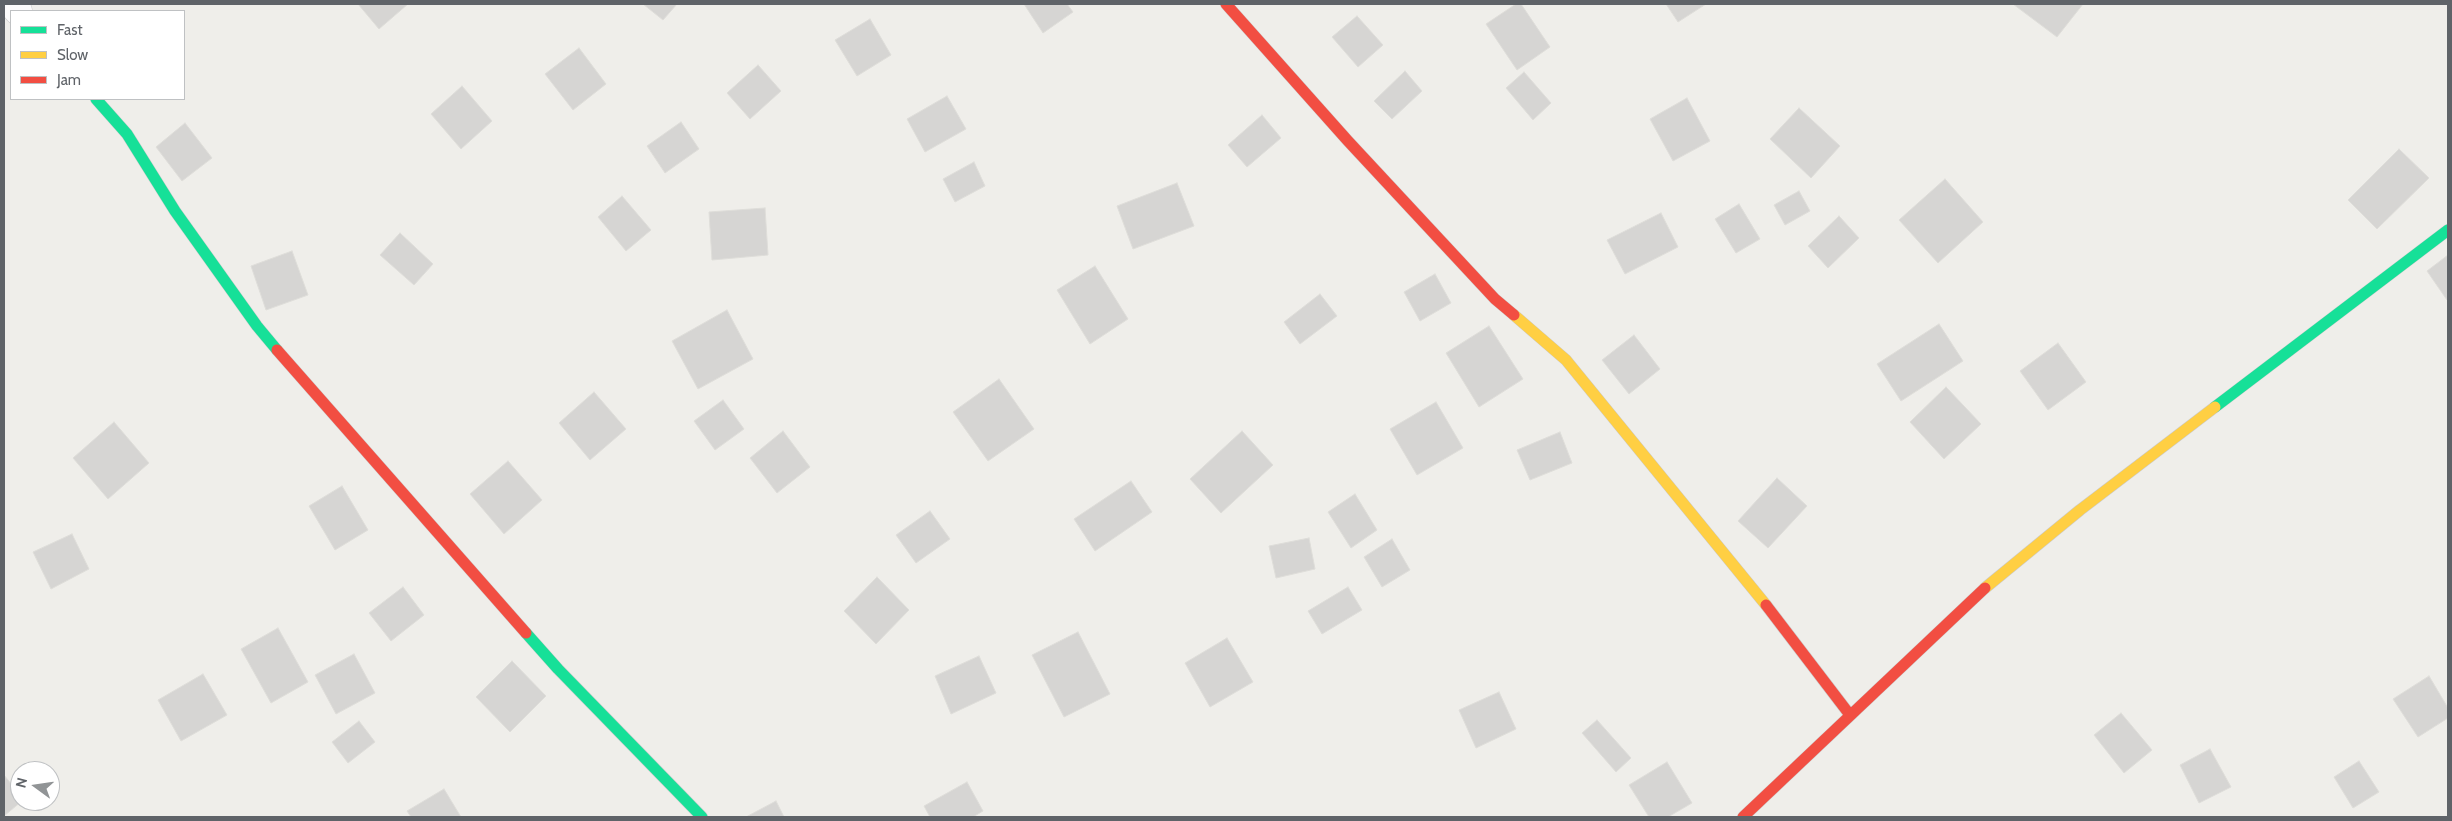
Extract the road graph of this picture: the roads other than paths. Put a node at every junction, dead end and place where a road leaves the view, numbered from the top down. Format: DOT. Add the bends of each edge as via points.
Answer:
graph roads {
  1 [pos="1226,4"];
  2 [pos="97,100"];
  3 [pos="2448,230"];
  4 [pos="1850,715"];
  5 [pos="702,817"];
  6 [pos="1744,817"];
  1 -- 4 [label="street" via="1495,299 1566,360 1776,618"];
  2 -- 5 [label="street" via="127,134 176,211 257,326 310,389 558,669"];
  3 -- 4 [label="street" via="2080,510 1978,594"];
  4 -- 6 [label="street"];
}
